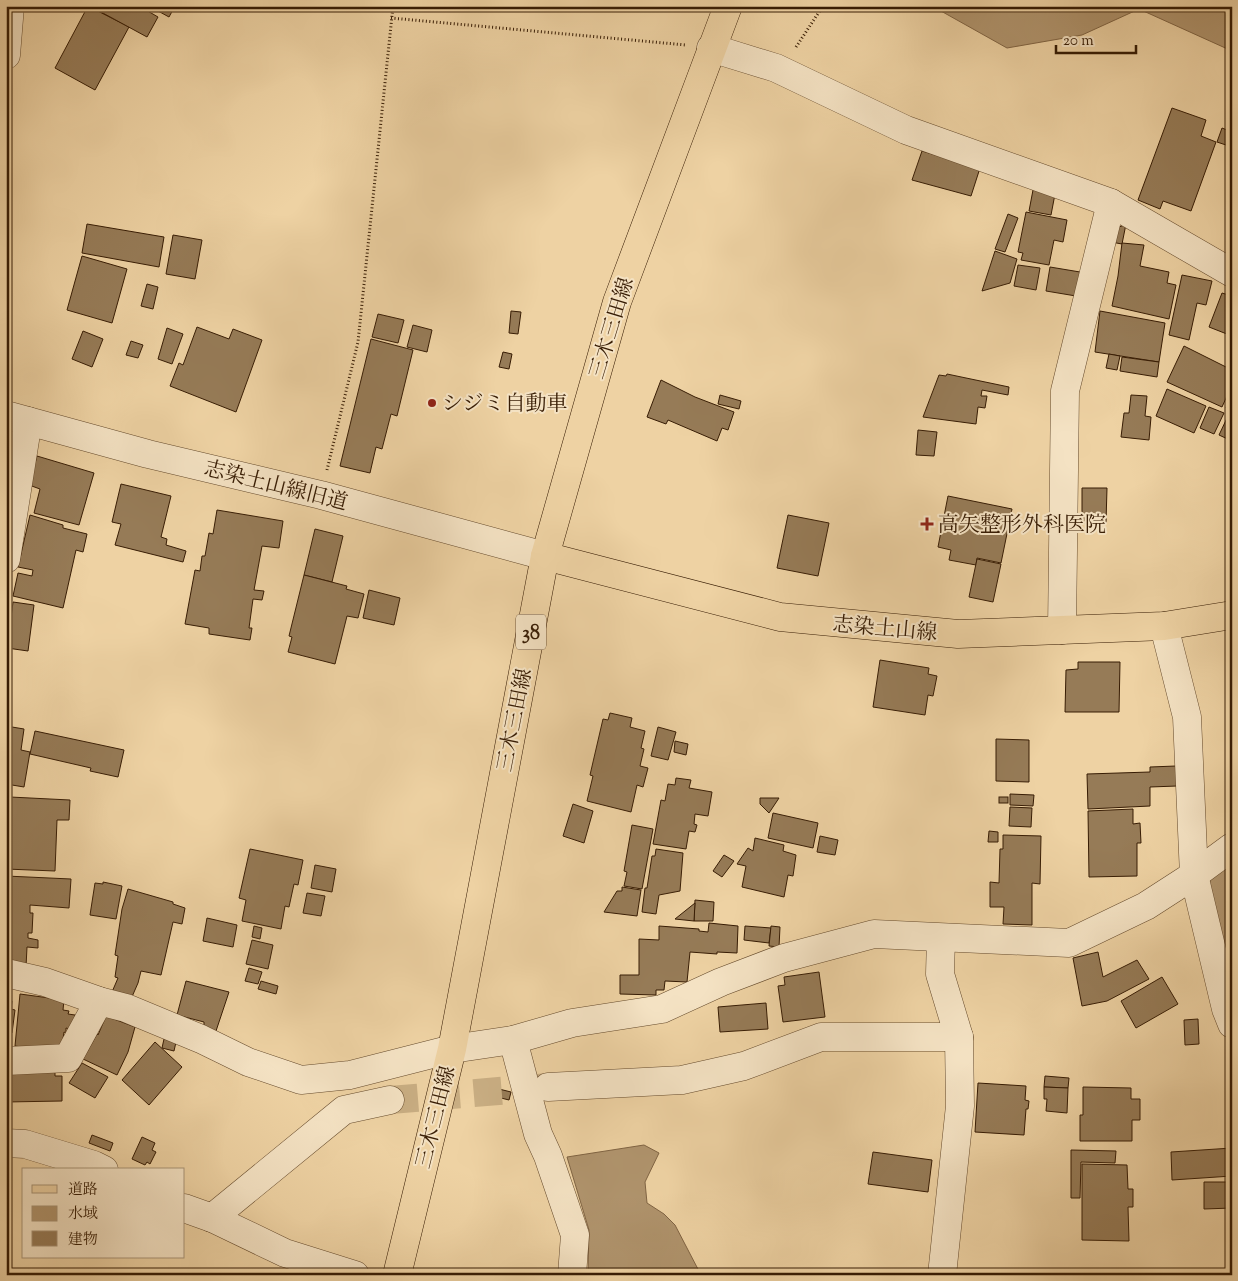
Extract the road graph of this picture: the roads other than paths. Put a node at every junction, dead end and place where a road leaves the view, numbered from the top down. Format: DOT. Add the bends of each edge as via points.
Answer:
graph roads {
  1 [pos="10,6"];
  2 [pos="728,6"];
  3 [pos="711,48"];
  4 [pos="6,55"];
  5 [pos="1111,203"];
  6 [pos="1232,273"];
  7 [pos="17,418"];
  8 [pos="545,556"];
  9 [pos="6,560"];
  10 [pos="1232,615"];
  11 [pos="1164,626"];
  12 [pos="1062,630"];
  13 [pos="1232,848"];
  14 [pos="1194,875"];
  15 [pos="941,938"];
  16 [pos="6,973"];
  17 [pos="99,1001"];
  18 [pos="1232,1024"];
  19 [pos="958,1037"];
  20 [pos="513,1040"];
  21 [pos="452,1049"];
  22 [pos="6,1061"];
  23 [pos="548,1087"];
  24 [pos="390,1100"];
  25 [pos="6,1143"];
  26 [pos="100,1168"];
  27 [pos="185,1208"];
  28 [pos="212,1218"];
  29 [pos="355,1275"];
  30 [pos="397,1275"];
  31 [pos="572,1275"];
  32 [pos="942,1275"];
  1 -- 4 [label="street"];
  2 -- 3 [label="main road, 三木三田線 / 38"];
  3 -- 5 [label="street" via="776,68 906,130"];
  3 -- 8 [label="main road, 三木三田線 / 38" via="617,302"];
  5 -- 6 [label="street"];
  5 -- 12 [label="street" via="1066,391"];
  7 -- 8 [label="street, 志染土山線旧道"];
  7 -- 9 [label="street"];
  8 -- 12 [label="main road, 志染土山線" via="780,617 958,634"];
  8 -- 21 [label="main road, 三木三田線 / 38"];
  10 -- 11 [label="main road, 志染土山線"];
  11 -- 12 [label="main road, 志染土山線"];
  11 -- 14 [label="street" via="1187,717"];
  13 -- 14 [label="street"];
  14 -- 15 [label="street" via="1146,906 1069,944"];
  14 -- 18 [label="street"];
  15 -- 19 [label="street" via="940,974"];
  15 -- 20 [label="street" via="874,934 784,958 662,1009 572,1023"];
  16 -- 17 [label="street" via="45,982"];
  17 -- 21 [label="street" via="126,1008 248,1062 301,1080 350,1075"];
  17 -- 22 [label="street" via="68,1058"];
  19 -- 23 [label="street" via="821,1037 744,1066 682,1080"];
  19 -- 32 [label="street" via="960,1106"];
  20 -- 21 [label="street"];
  20 -- 31 [label="street" via="538,1134 575,1235"];
  21 -- 30 [label="main road, 三木三田線 / 38"];
  24 -- 28 [label="street" via="344,1110"];
  25 -- 26 [label="street" via="25,1144"];
  27 -- 28 [label="street"];
  28 -- 29 [label="street" via="285,1253"];
}
